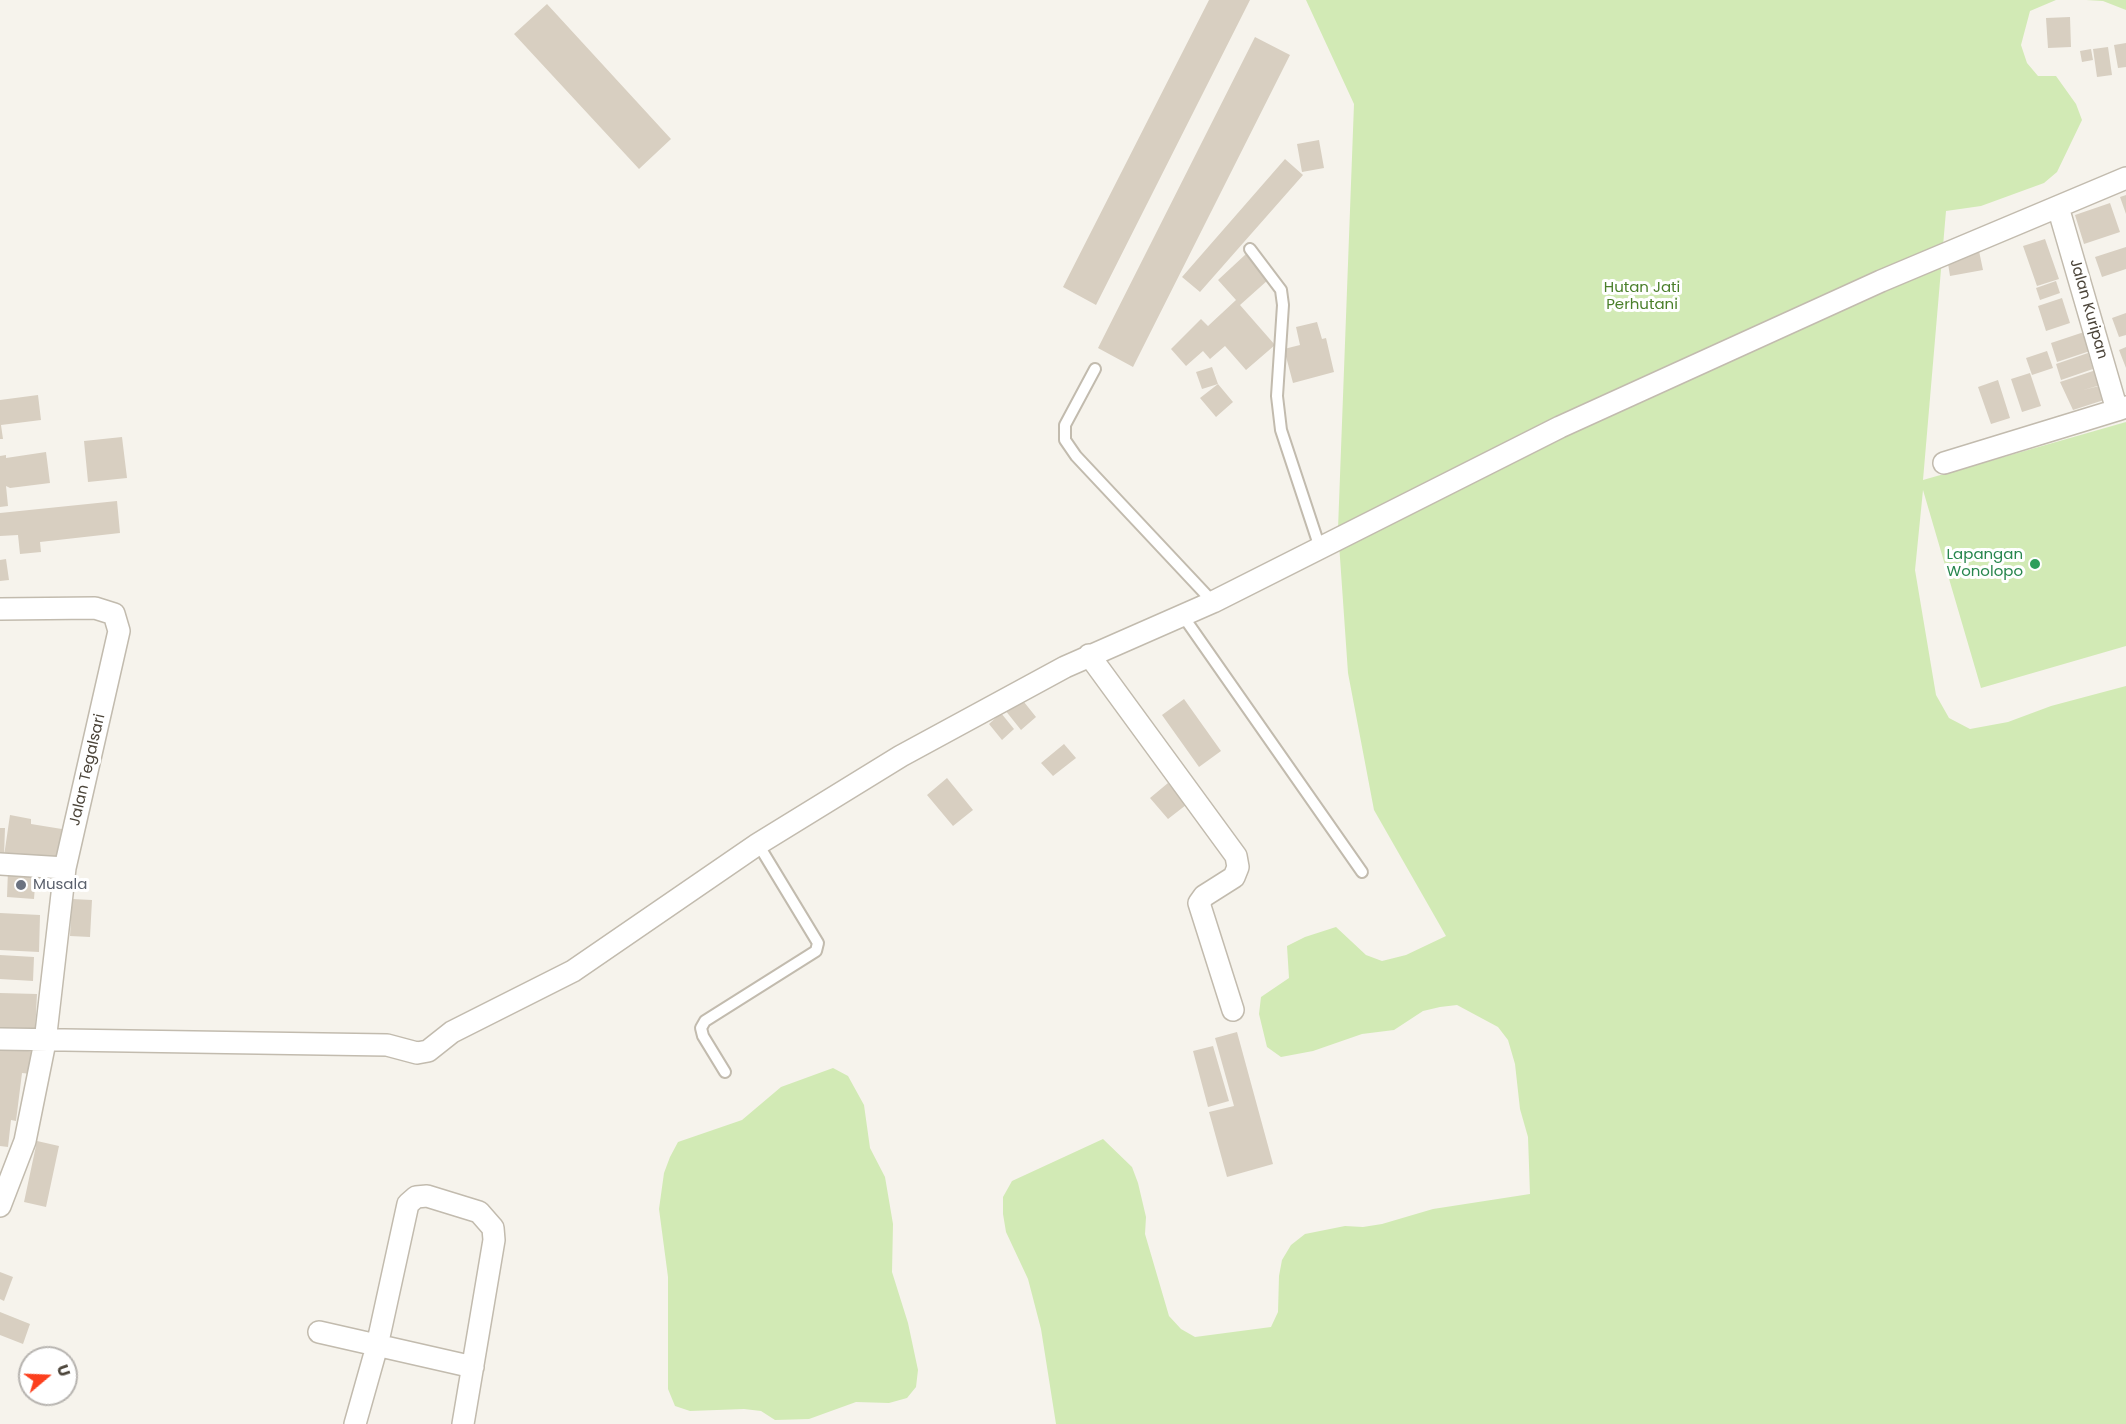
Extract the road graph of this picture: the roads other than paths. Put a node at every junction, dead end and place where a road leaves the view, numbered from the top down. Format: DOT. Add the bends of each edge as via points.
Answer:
graph roads {
  1 [pos="2126,178"];
  2 [pos="2058,207"];
  3 [pos="1250,249"];
  4 [pos="1095,369"];
  5 [pos="2122,408"];
  6 [pos="1944,463"];
  7 [pos="1320,548"];
  8 [pos="1213,602"];
  9 [pos="0,609"];
  10 [pos="1183,616"];
  11 [pos="1089,655"];
  12 [pos="758,844"];
  13 [pos="0,864"];
  14 [pos="65,868"];
  15 [pos="1362,872"];
  16 [pos="1233,1010"];
  17 [pos="0,1039"];
  18 [pos="45,1042"];
  19 [pos="725,1072"];
  20 [pos="0,1206"];
  21 [pos="319,1332"];
  22 [pos="377,1346"];
  23 [pos="472,1367"];
  24 [pos="355,1424"];
  25 [pos="463,1424"];
  1 -- 2 [label="street"];
  2 -- 5 [label="street, Jalan Kuripan"];
  2 -- 7 [label="street" via="1956,248 1560,427"];
  3 -- 7 [label="lane" via="1281,290 1277,396 1281,430"];
  4 -- 8 [label="lane" via="1065,425 1065,440"];
  5 -- 6 [label="street, Jalan Kuripan"];
  7 -- 8 [label="street"];
  8 -- 10 [label="street"];
  9 -- 14 [label="street, Jalan Tegalsari" via="95,608 108,610 117,619 114,658"];
  10 -- 11 [label="street"];
  10 -- 15 [label="lane"];
  11 -- 12 [label="street" via="901,756"];
  11 -- 16 [label="street" via="1236,856 1238,867 1234,877 1203,896 1199,903"];
  12 -- 18 [label="street" via="573,971 452,1032 421,1054 387,1045"];
  12 -- 19 [label="lane" via="818,943 816,951 705,1021 701,1028 703,1036"];
  13 -- 14 [label="street"];
  14 -- 18 [label="street, Jalan Tegalsari"];
  17 -- 18 [label="street"];
  18 -- 20 [label="street, Jalan Tegalsari" via="25,1141"];
  21 -- 22 [label="street"];
  22 -- 23 [label="street"];
  22 -- 23 [label="street" via="408,1204 416,1197 427,1196 479,1212 493,1228"];
  22 -- 24 [label="street"];
  23 -- 25 [label="street"];
}
